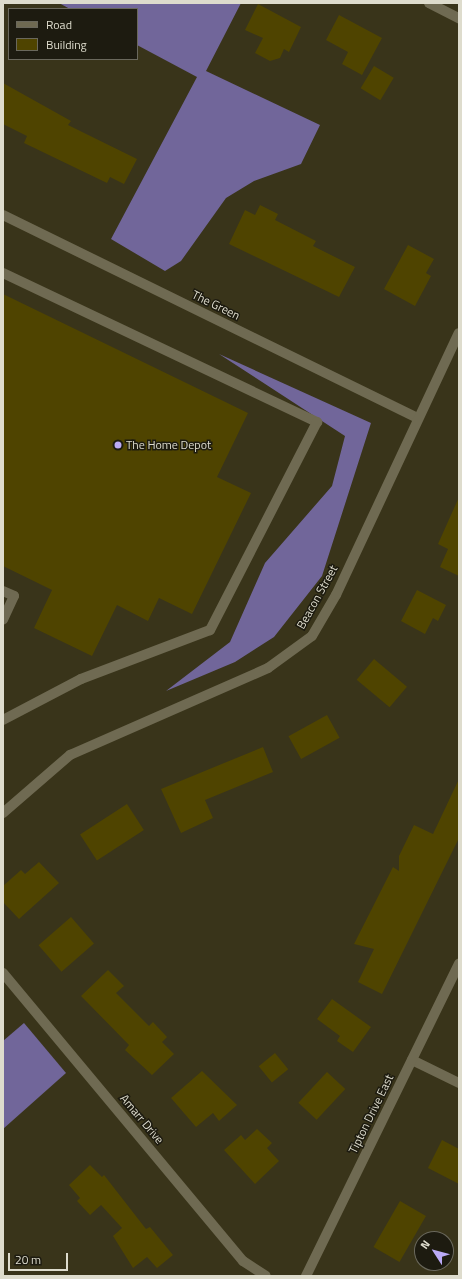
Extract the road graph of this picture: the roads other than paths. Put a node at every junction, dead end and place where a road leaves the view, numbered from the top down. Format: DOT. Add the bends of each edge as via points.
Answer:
graph roads {
  1 [pos="429,3"];
  2 [pos="459,18"];
  3 [pos="3,216"];
  4 [pos="3,273"];
  5 [pos="459,333"];
  6 [pos="418,418"];
  7 [pos="3,591"];
  8 [pos="3,620"];
  9 [pos="3,720"];
  10 [pos="3,813"];
  11 [pos="459,963"];
  12 [pos="3,973"];
  13 [pos="412,1060"];
  14 [pos="459,1083"];
  15 [pos="266,1276"];
  16 [pos="306,1276"];
  1 -- 2 [label="street"];
  3 -- 6 [label="street, The Green"];
  4 -- 9 [label="street" via="317,422 210,630 81,679"];
  5 -- 6 [label="street, Beacon Street"];
  6 -- 10 [label="street, Beacon Street" via="336,595 312,636 268,668 70,755"];
  7 -- 8 [label="street" via="14,596"];
  11 -- 13 [label="street, Tipton Drive East"];
  12 -- 15 [label="street, Amarr Drive" via="243,1261"];
  13 -- 14 [label="street"];
  13 -- 16 [label="street, Tipton Drive East"];
}
